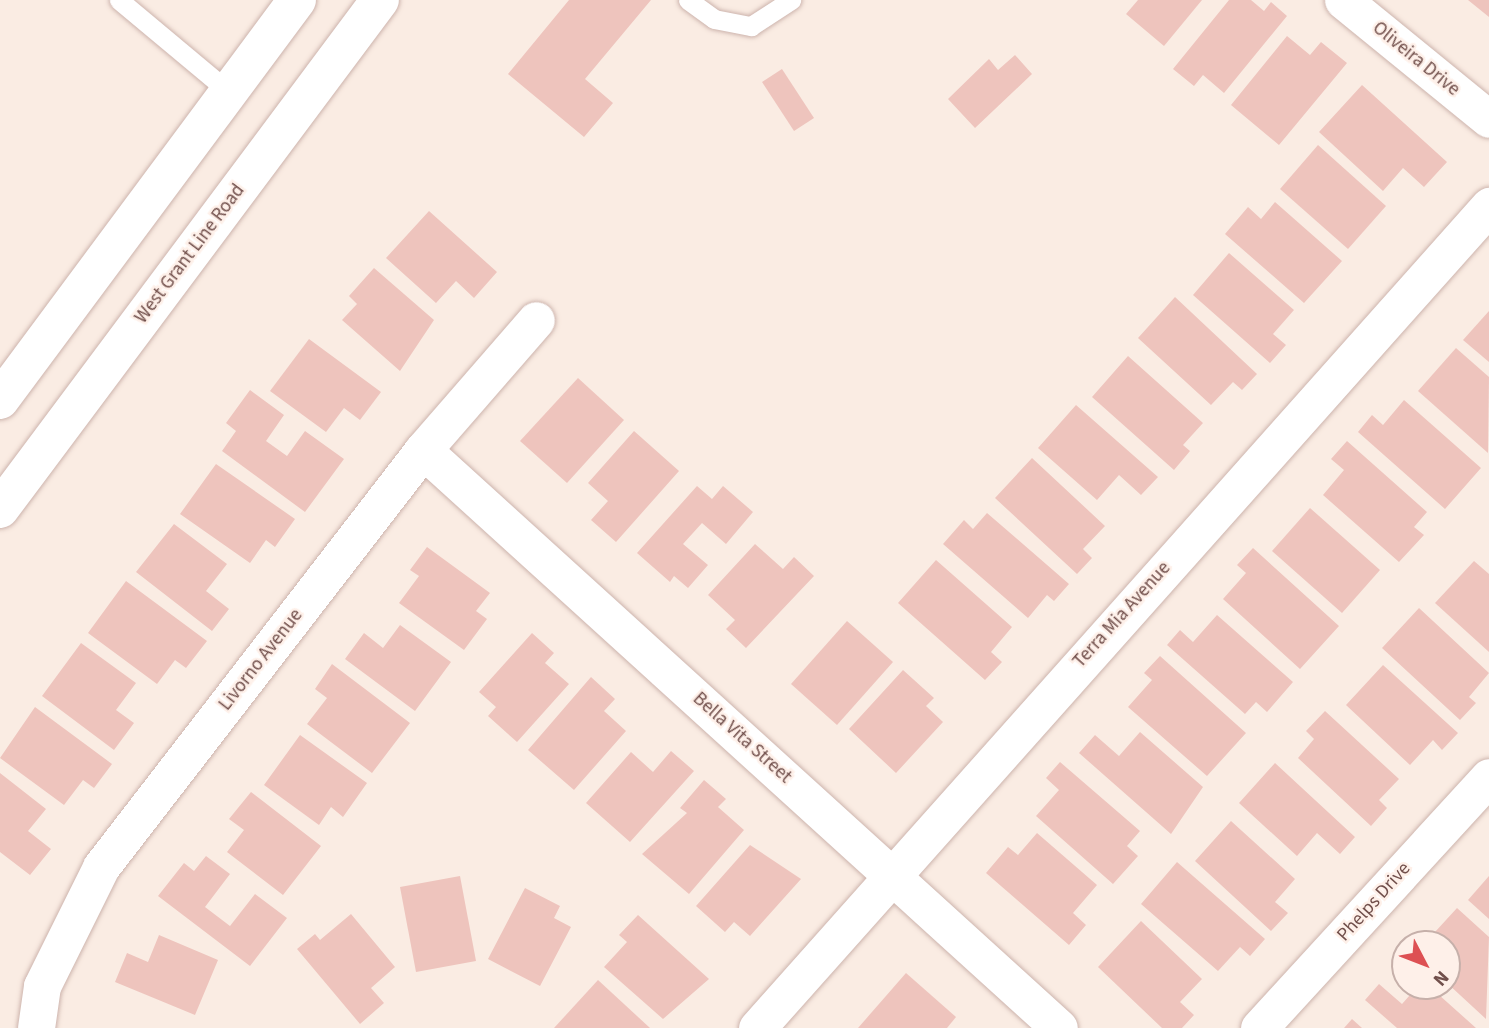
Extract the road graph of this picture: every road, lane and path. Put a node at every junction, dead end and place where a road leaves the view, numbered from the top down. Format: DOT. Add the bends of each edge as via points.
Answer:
graph roads {
  1 [pos="119,0"];
  2 [pos="298,0"];
  3 [pos="380,0"];
  4 [pos="688,0"];
  5 [pos="791,0"];
  6 [pos="1343,0"];
  7 [pos="229,92"];
  8 [pos="1489,119"];
  9 [pos="1489,206"];
  10 [pos="536,320"];
  11 [pos="0,400"];
  12 [pos="423,450"];
  13 [pos="0,509"];
  14 [pos="1489,777"];
  15 [pos="891,873"];
  16 [pos="36,1028"];
  17 [pos="757,1028"];
  18 [pos="1059,1028"];
  19 [pos="1259,1028"];
  1 -- 7 [label="lane"];
  2 -- 7 [label="main road"];
  3 -- 13 [label="main road, West Grant Line Road"];
  4 -- 5 [label="lane" via="714,19 751,26"];
  6 -- 8 [label="street, Oliveira Drive"];
  7 -- 11 [label="main road"];
  9 -- 15 [label="street, Terra Mia Avenue"];
  10 -- 12 [label="street, Livorno Avenue"];
  12 -- 15 [label="street, Bella Vita Street"];
  12 -- 16 [label="street, Livorno Avenue" via="101,867 41,986"];
  14 -- 19 [label="street, Phelps Drive"];
  15 -- 17 [label="street, Terra Mia Avenue"];
  15 -- 18 [label="street, Bella Vita Street"];
}
